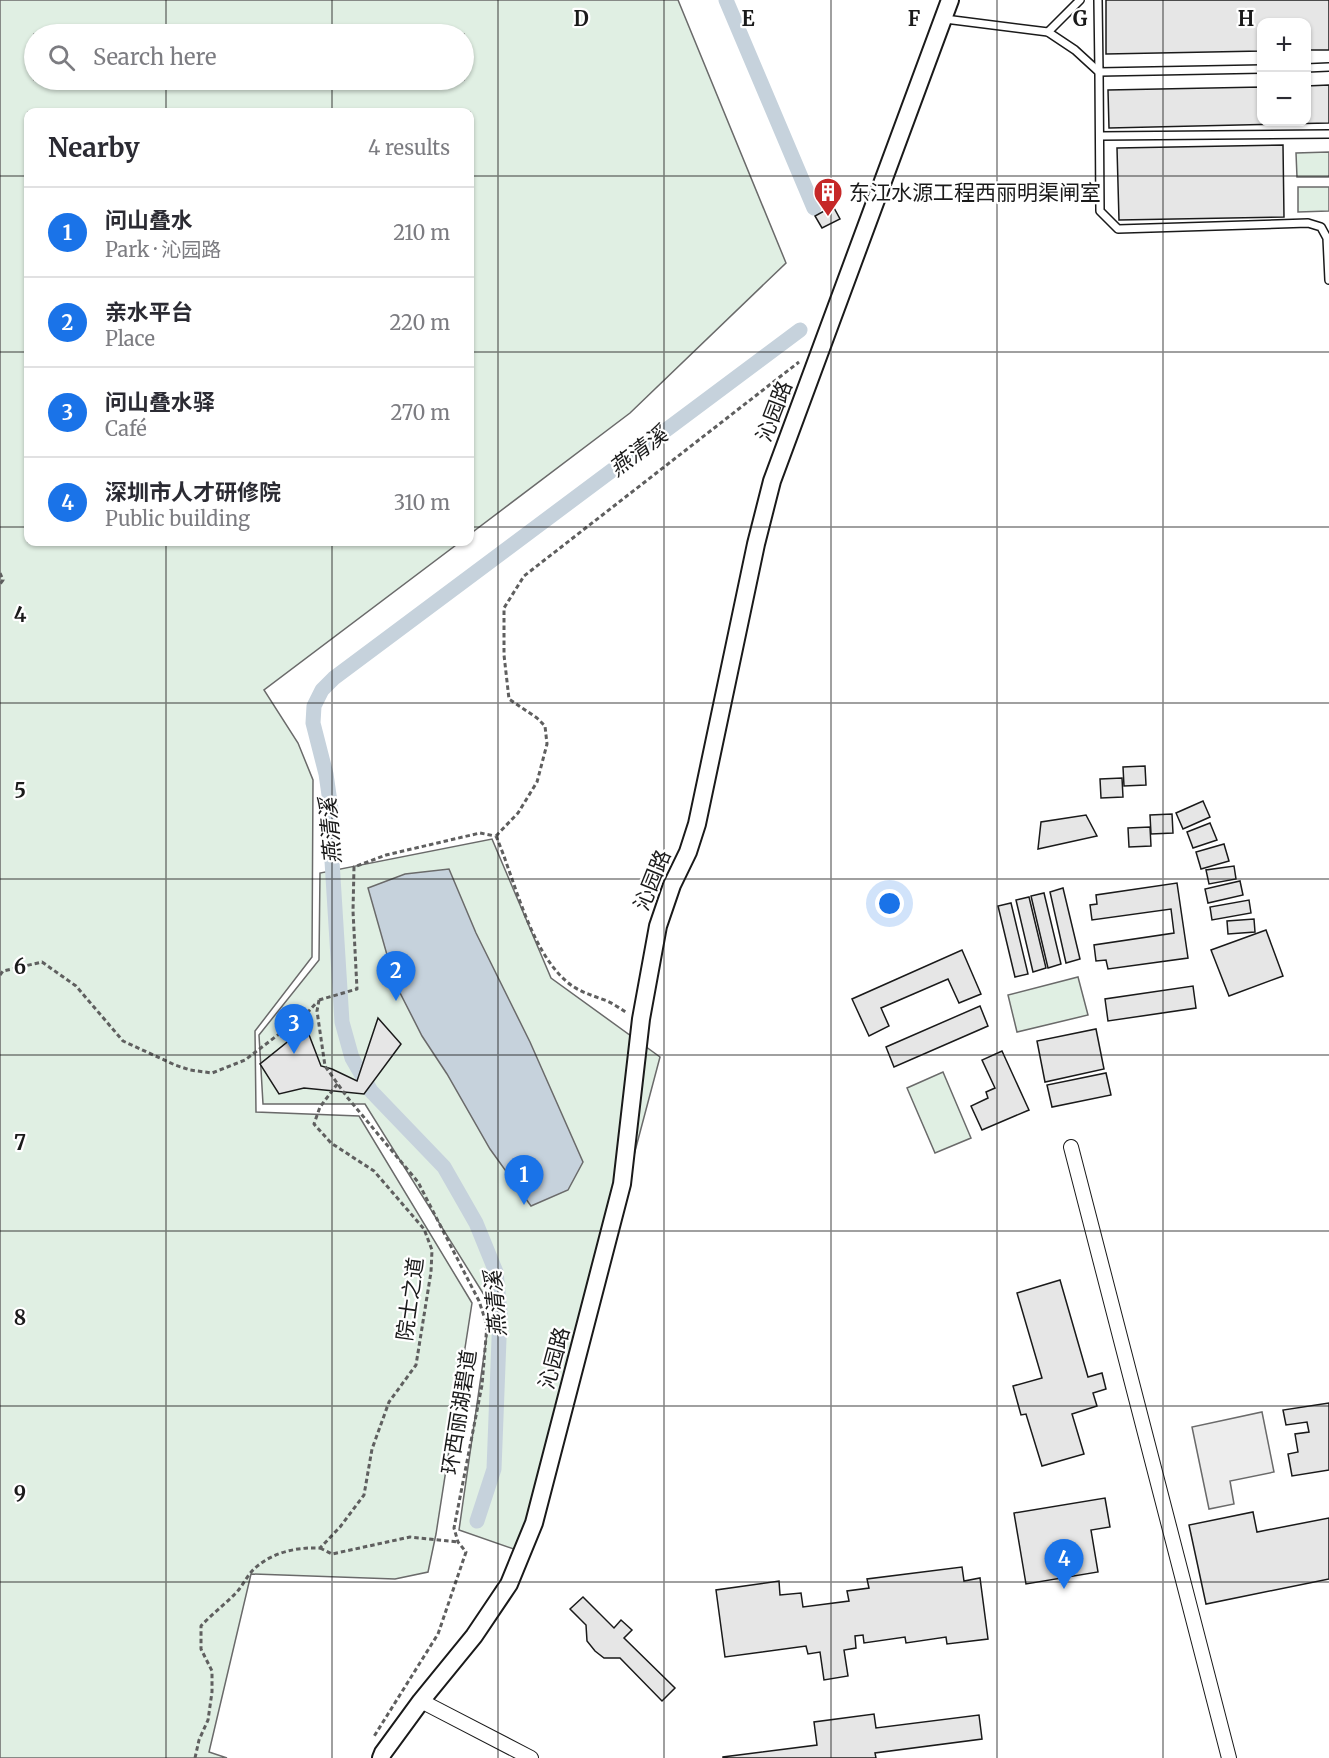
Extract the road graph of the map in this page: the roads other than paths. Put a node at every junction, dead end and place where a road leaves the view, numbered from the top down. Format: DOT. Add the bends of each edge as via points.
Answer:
graph roads {
  1 [pos="950,0"];
  2 [pos="1080,0"];
  3 [pos="1098,0"];
  4 [pos="942,19"];
  5 [pos="1048,32"];
  6 [pos="1311,68"];
  7 [pos="1329,68"];
  8 [pos="1257,69"];
  9 [pos="1099,72"];
  10 [pos="1329,134"];
  11 [pos="1100,136"];
  12 [pos="1329,280"];
  13 [pos="1071,1147"];
  14 [pos="421,1701"];
  15 [pos="381,1758"];
  16 [pos="531,1758"];
  17 [pos="1229,1758"];
  1 -- 4 [label="street, 沁园路"];
  2 -- 5 [label="lane"];
  3 -- 9 [label="lane"];
  4 -- 5 [label="lane"];
  4 -- 14 [label="street, 沁园路" via="772,481 697,824 658,926 641,1019 622,1184 534,1523 509,1584"];
  5 -- 9 [label="lane"];
  6 -- 7 [label="lane"];
  8 -- 9 [label="lane"];
  9 -- 11 [label="lane"];
  10 -- 11 [label="lane"];
  11 -- 12 [label="lane" via="1100,211 1118,229 1308,222 1321,227 1327,238"];
  13 -- 17 [label="street"];
  14 -- 15 [label="street, 沁园路"];
  14 -- 16 [label="street"];
}
